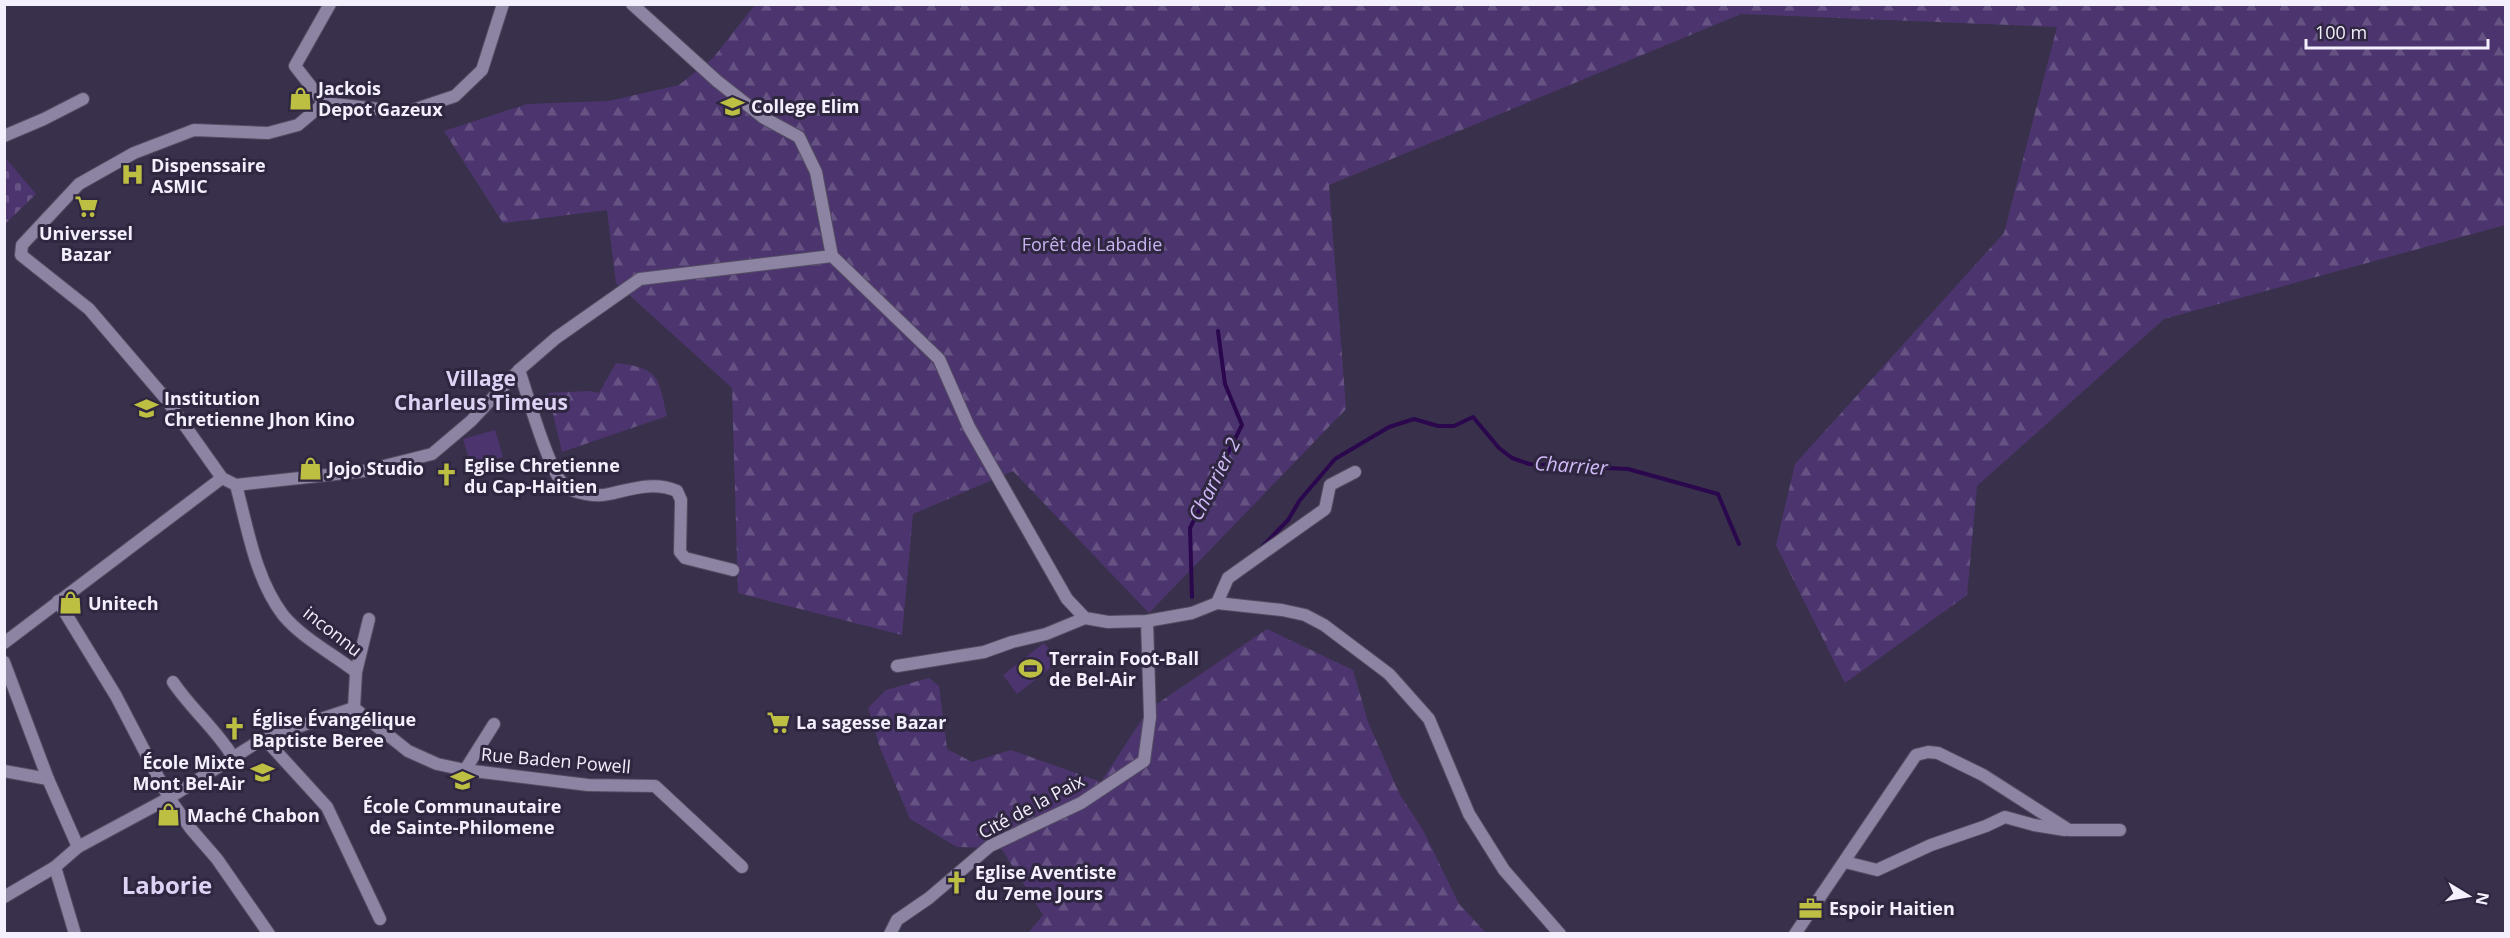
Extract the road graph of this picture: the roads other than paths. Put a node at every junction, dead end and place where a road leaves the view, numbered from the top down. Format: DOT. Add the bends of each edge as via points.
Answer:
graph roads {
  1 [pos="330,4"];
  2 [pos="503,4"];
  3 [pos="632,4"];
  4 [pos="83,99"];
  5 [pos="324,103"];
  6 [pos="4,136"];
  7 [pos="832,256"];
  8 [pos="519,370"];
  9 [pos="1355,472"];
  10 [pos="222,478"];
  11 [pos="236,485"];
  12 [pos="733,570"];
  13 [pos="58,601"];
  14 [pos="1217,603"];
  15 [pos="1085,618"];
  16 [pos="369,619"];
  17 [pos="1147,621"];
  18 [pos="4,643"];
  19 [pos="4,662"];
  20 [pos="897,666"];
  21 [pos="356,672"];
  22 [pos="173,682"];
  23 [pos="354,708"];
  24 [pos="494,724"];
  25 [pos="264,738"];
  26 [pos="233,757"];
  27 [pos="465,770"];
  28 [pos="4,771"];
  29 [pos="48,779"];
  30 [pos="170,798"];
  31 [pos="2069,830"];
  32 [pos="2120,830"];
  33 [pos="78,847"];
  34 [pos="1845,862"];
  35 [pos="56,867"];
  36 [pos="742,867"];
  37 [pos="4,897"];
  38 [pos="380,919"];
  39 [pos="75,933"];
  40 [pos="269,933"];
  41 [pos="890,933"];
  42 [pos="1560,933"];
  43 [pos="1795,933"];
  1 -- 5 [label="street" via="295,66"];
  2 -- 5 [label="street" via="482,70 455,96 407,112"];
  3 -- 7 [label="street" via="732,93 764,118 799,137 816,172"];
  4 -- 6 [label="street"];
  5 -- 10 [label="street" via="298,125 268,133 194,130 134,153 79,184 22,245 21,255 89,309 166,399"];
  7 -- 8 [label="street" via="640,279 556,338"];
  7 -- 15 [label="street" via="939,359 969,427 1067,599"];
  8 -- 11 [label="street" via="471,421 432,454 364,471"];
  8 -- 12 [label="street" via="553,469 564,486 602,496 647,485 677,491 681,500 680,552 685,558"];
  9 -- 14 [label="street" via="1330,486 1325,509 1227,578"];
  10 -- 11 [label="street"];
  10 -- 13 [label="street"];
  11 -- 21 [label="street, inconnu" via="259,573 284,615"];
  13 -- 18 [label="street"];
  13 -- 30 [label="street" via="116,696"];
  14 -- 17 [label="street" via="1192,613"];
  14 -- 42 [label="street" via="1305,615 1343,638 1389,674 1429,719 1469,814 1504,870"];
  15 -- 17 [label="street" via="1125,623"];
  15 -- 20 [label="street" via="984,652"];
  16 -- 21 [label="street"];
  17 -- 41 [label="street, Cité de la Paix" via="1150,717 1144,761 1081,803 990,846 897,920"];
  19 -- 29 [label="street"];
  21 -- 23 [label="street, inconnu"];
  22 -- 26 [label="street"];
  23 -- 25 [label="street"];
  23 -- 27 [label="street, Rue Baden Powell" via="408,751 437,764"];
  24 -- 27 [label="street"];
  25 -- 26 [label="street"];
  25 -- 38 [label="street" via="327,807"];
  26 -- 30 [label="street"];
  27 -- 36 [label="street, Rue Baden Powell" via="588,785 655,786"];
  28 -- 29 [label="street"];
  29 -- 33 [label="street"];
  30 -- 33 [label="street"];
  30 -- 40 [label="street"];
  31 -- 32 [label="street"];
  31 -- 34 [label="street" via="2005,817 1877,870"];
  31 -- 34 [label="street" via="1983,775 1938,753 1920,753"];
  33 -- 35 [label="street"];
  34 -- 43 [label="street"];
  35 -- 37 [label="street"];
  35 -- 39 [label="street"];
}
